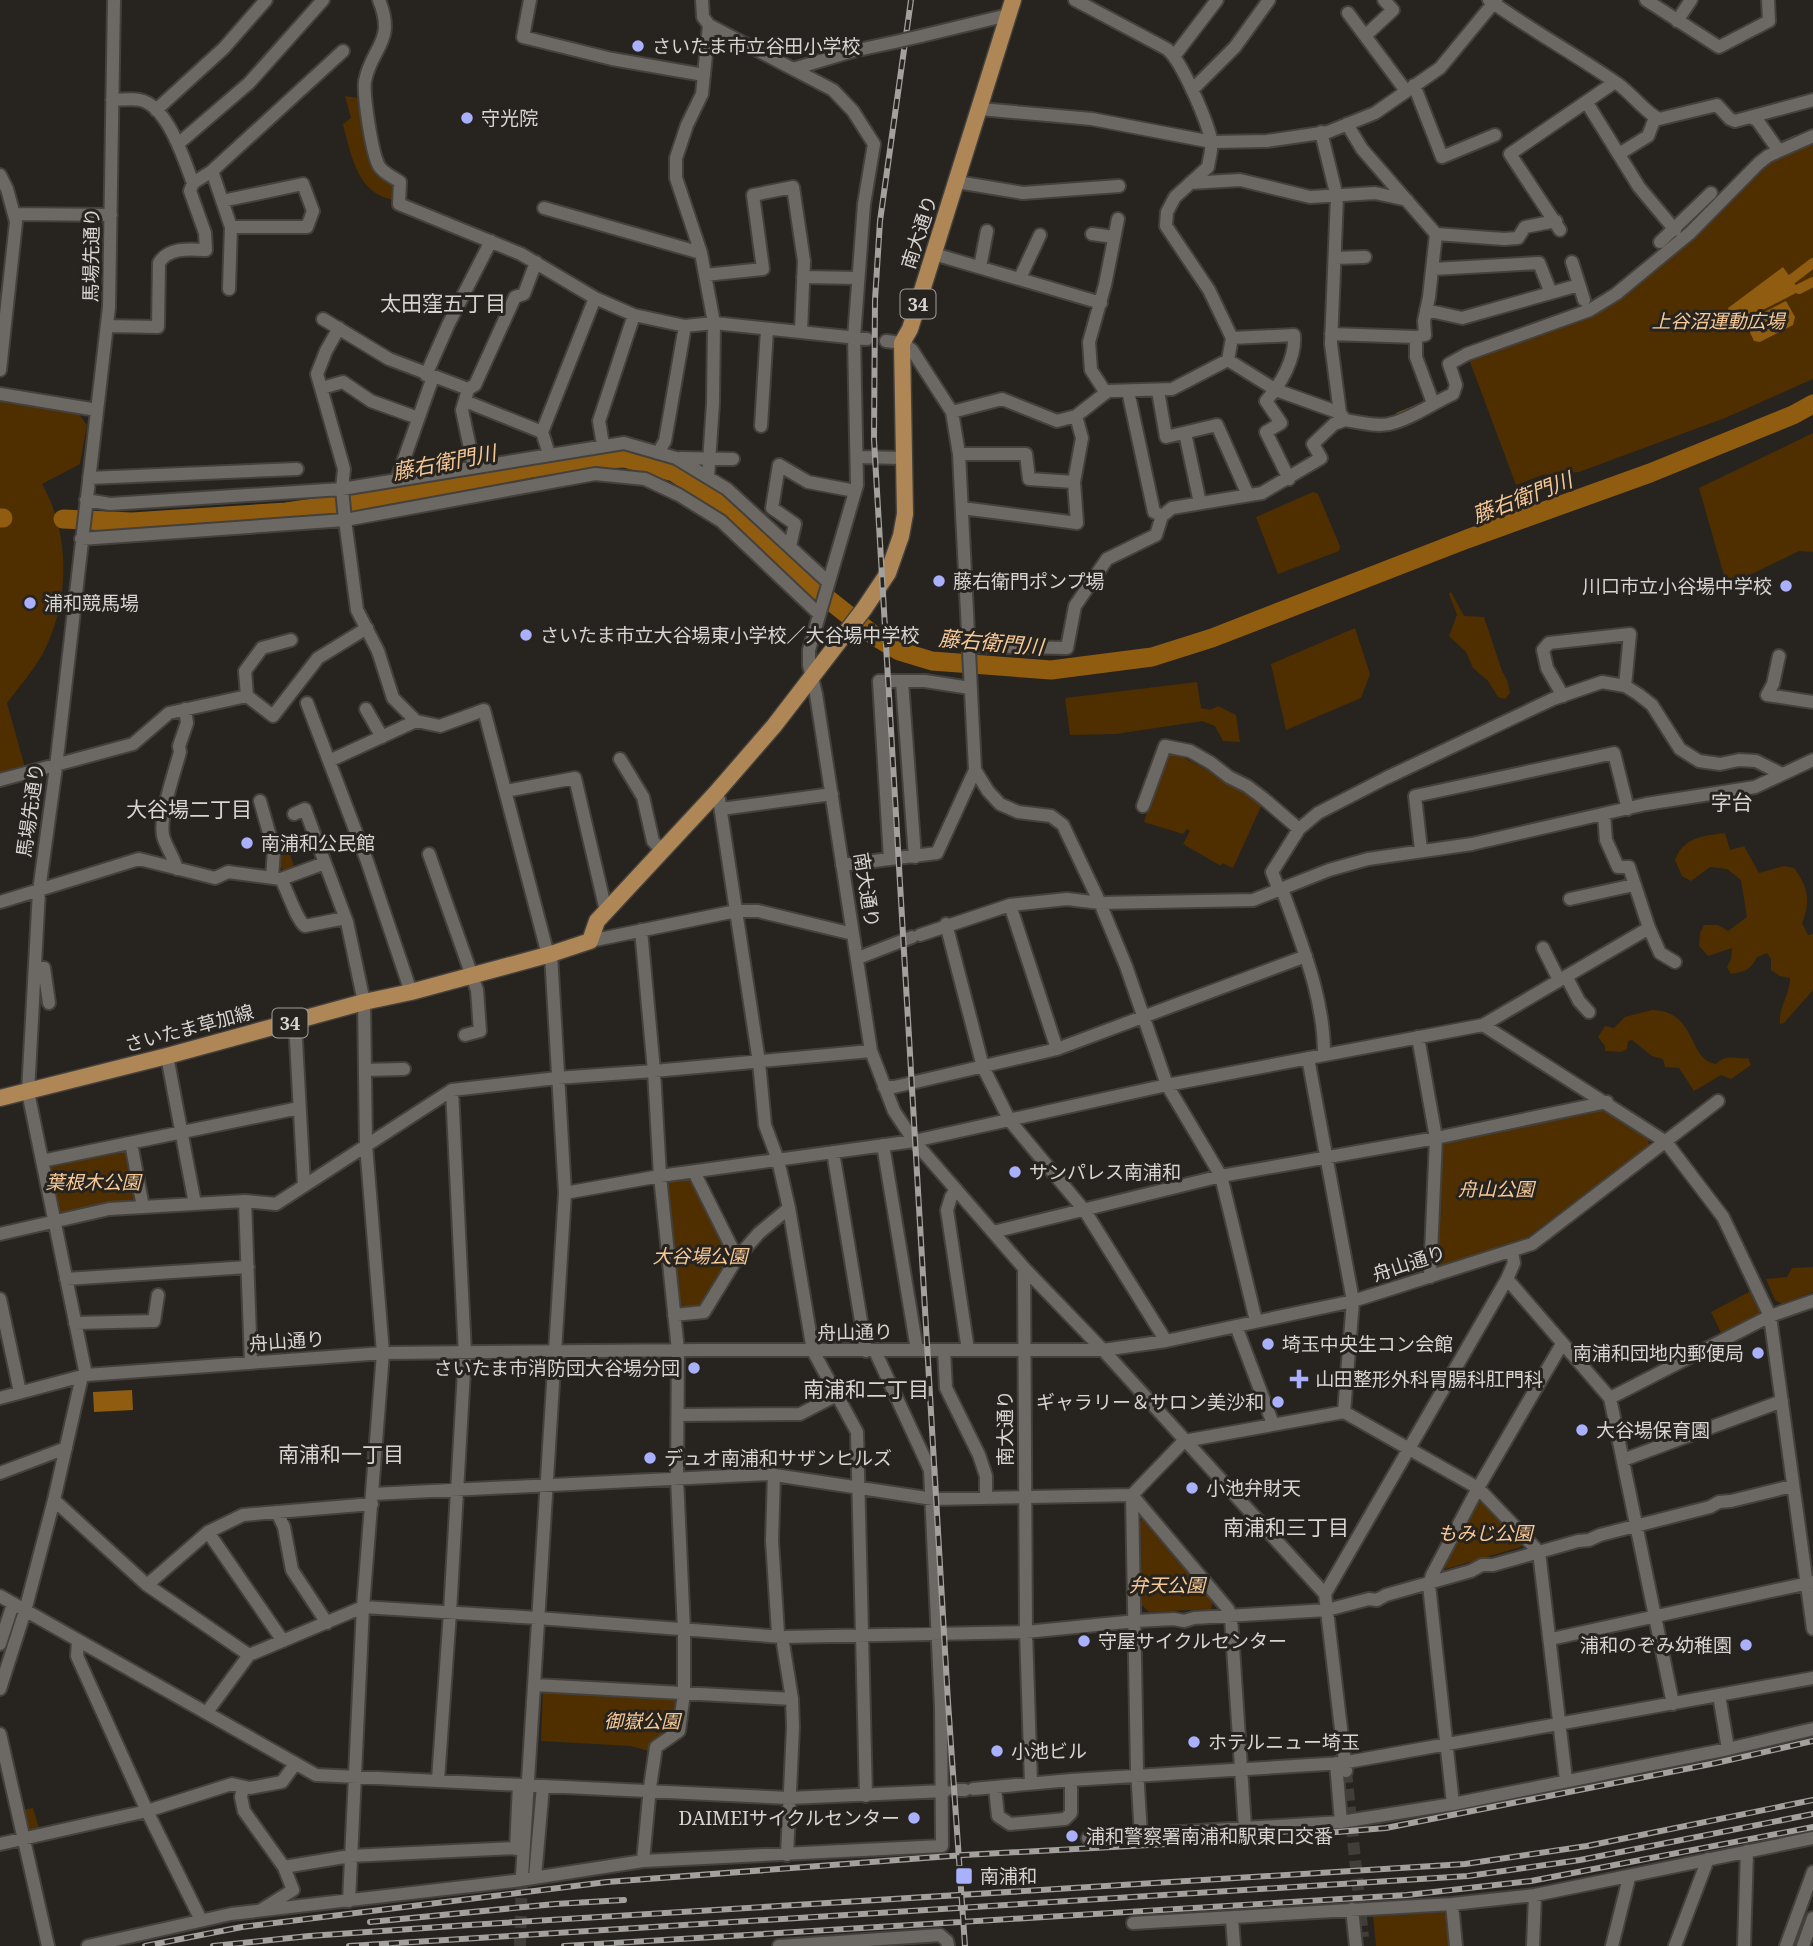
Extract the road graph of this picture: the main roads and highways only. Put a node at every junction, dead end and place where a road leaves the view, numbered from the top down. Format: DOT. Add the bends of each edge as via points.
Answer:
graph roads {
  1 [pos="1011,8"];
  2 [pos="549,955"];
  3 [pos="0,1098"];
  1 -- 2 [label="main road, 南大通り / 34" via="909,329 894,342 905,514 888,573 718,801 662,851 606,911 590,941"];
  2 -- 3 [label="main road, さいたま草加線 / 34"];
}
